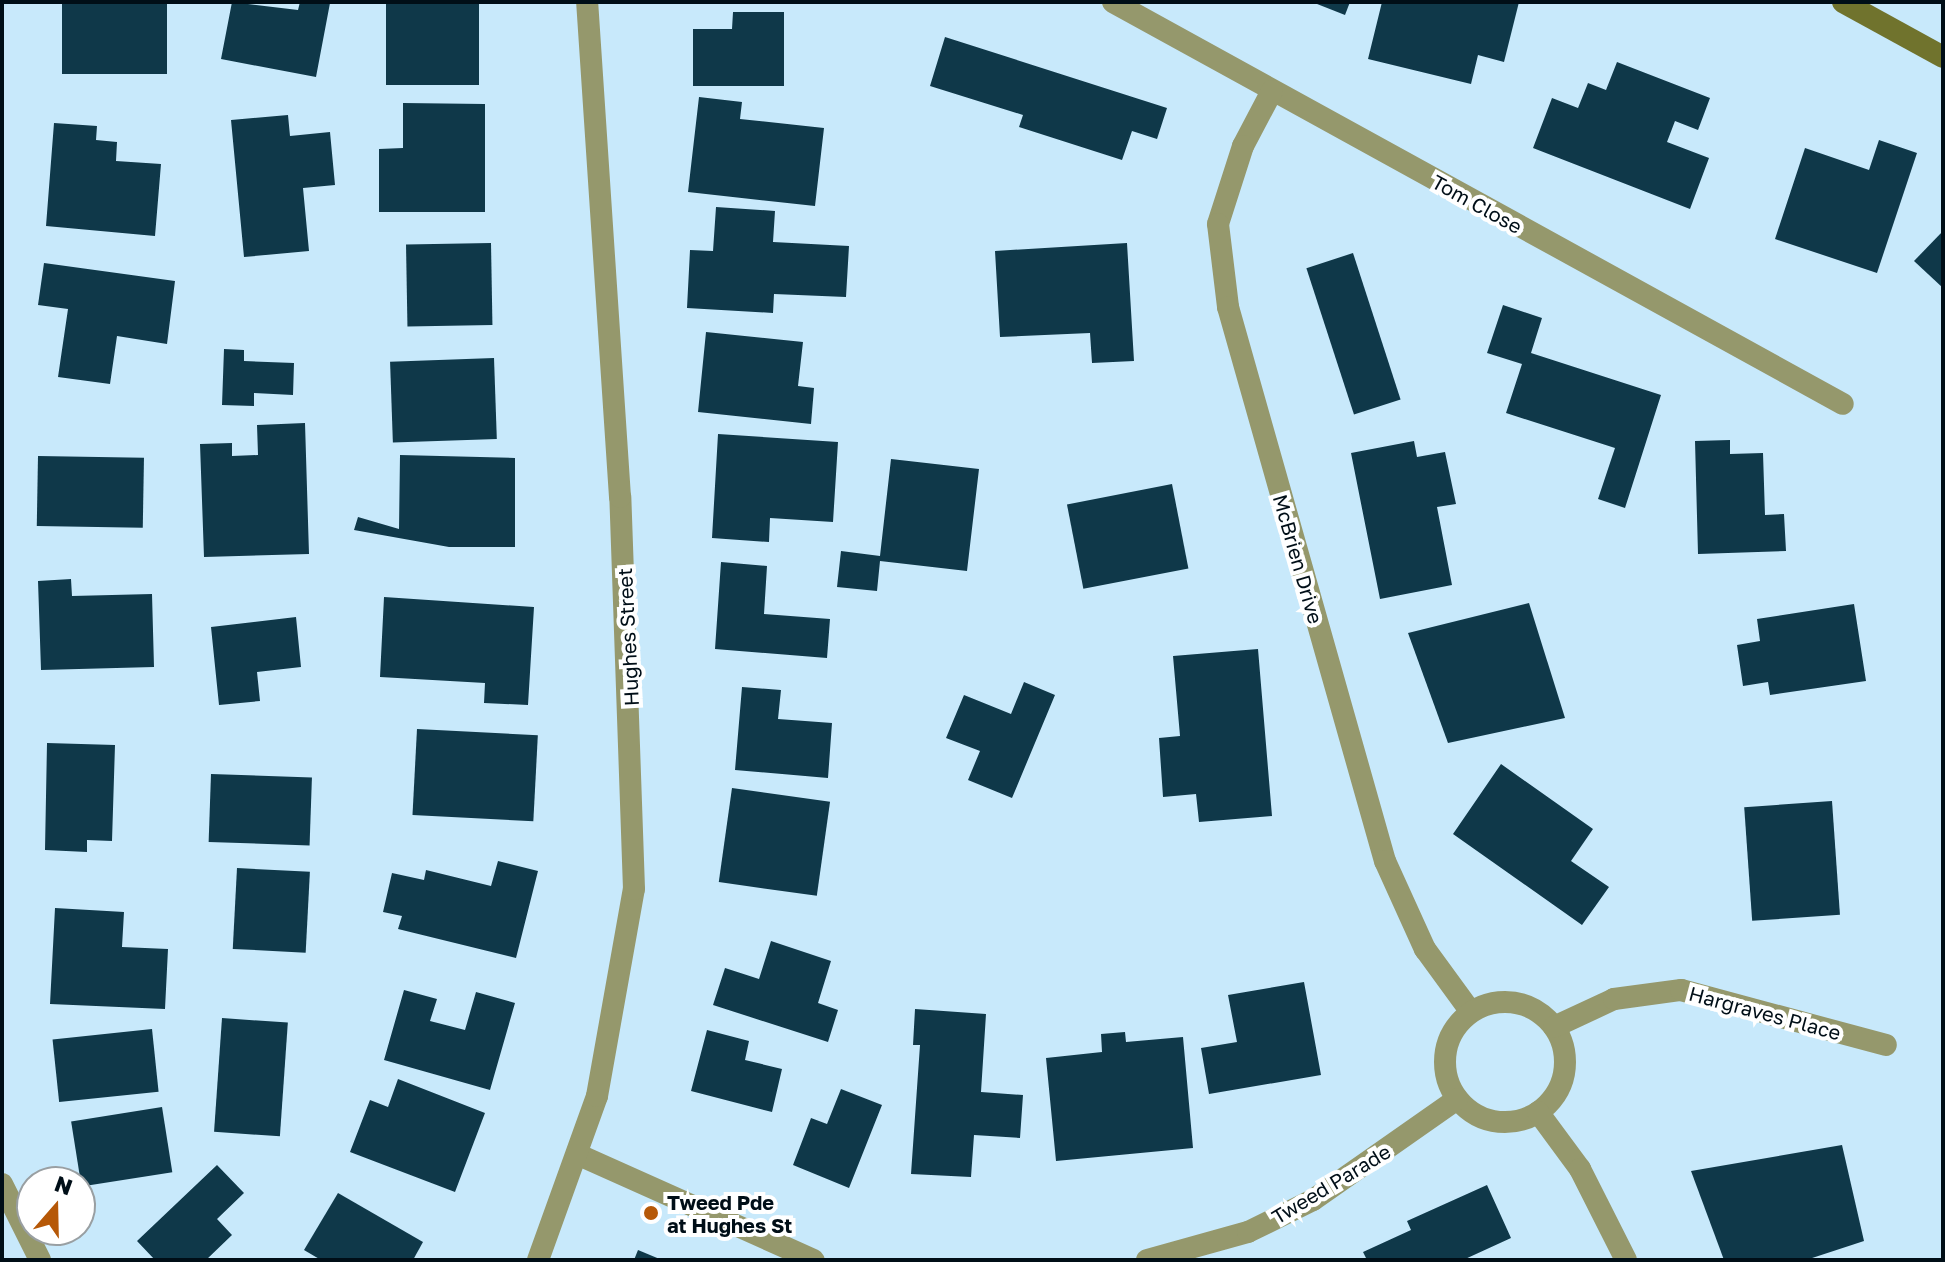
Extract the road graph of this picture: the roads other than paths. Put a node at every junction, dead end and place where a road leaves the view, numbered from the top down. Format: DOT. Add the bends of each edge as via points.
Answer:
graph roads {
  1 [pos="587,2"];
  2 [pos="1113,2"];
  3 [pos="1843,2"];
  4 [pos="1943,57"];
  5 [pos="1272,91"];
  6 [pos="1843,404"];
  7 [pos="1471,1012"];
  8 [pos="1554,1027"];
  9 [pos="1886,1045"];
  10 [pos="1457,1099"];
  11 [pos="1538,1112"];
  12 [pos="579,1155"];
  13 [pos="2,1184"];
  14 [pos="40,1260"];
  15 [pos="538,1260"];
  16 [pos="814,1260"];
  17 [pos="1147,1260"];
  18 [pos="1626,1260"];
  1 -- 12 [label="street, Hughes Street" via="637,810 624,965"];
  2 -- 5 [label="street, Tom Close"];
  3 -- 4 [label="main road"];
  5 -- 6 [label="street, Tom Close"];
  5 -- 7 [label="street, McBrien Drive" via="1243,146 1218,224 1228,307 1385,861 1425,949"];
  7 -- 8 [label="street" via="1495,1002 1522,1004"];
  7 -- 10 [label="street" via="1445,1052"];
  8 -- 9 [label="street, Hargraves Place" via="1614,999 1681,990"];
  8 -- 11 [label="street" via="1565,1053 1563,1080"];
  10 -- 11 [label="street" via="1495,1122"];
  10 -- 17 [label="street, Tweed Parade" via="1299,1208 1248,1232"];
  11 -- 18 [label="street" via="1580,1169"];
  12 -- 15 [label="street, Hughes Street"];
  12 -- 16 [label="street"];
  13 -- 14 [label="street"];
}
